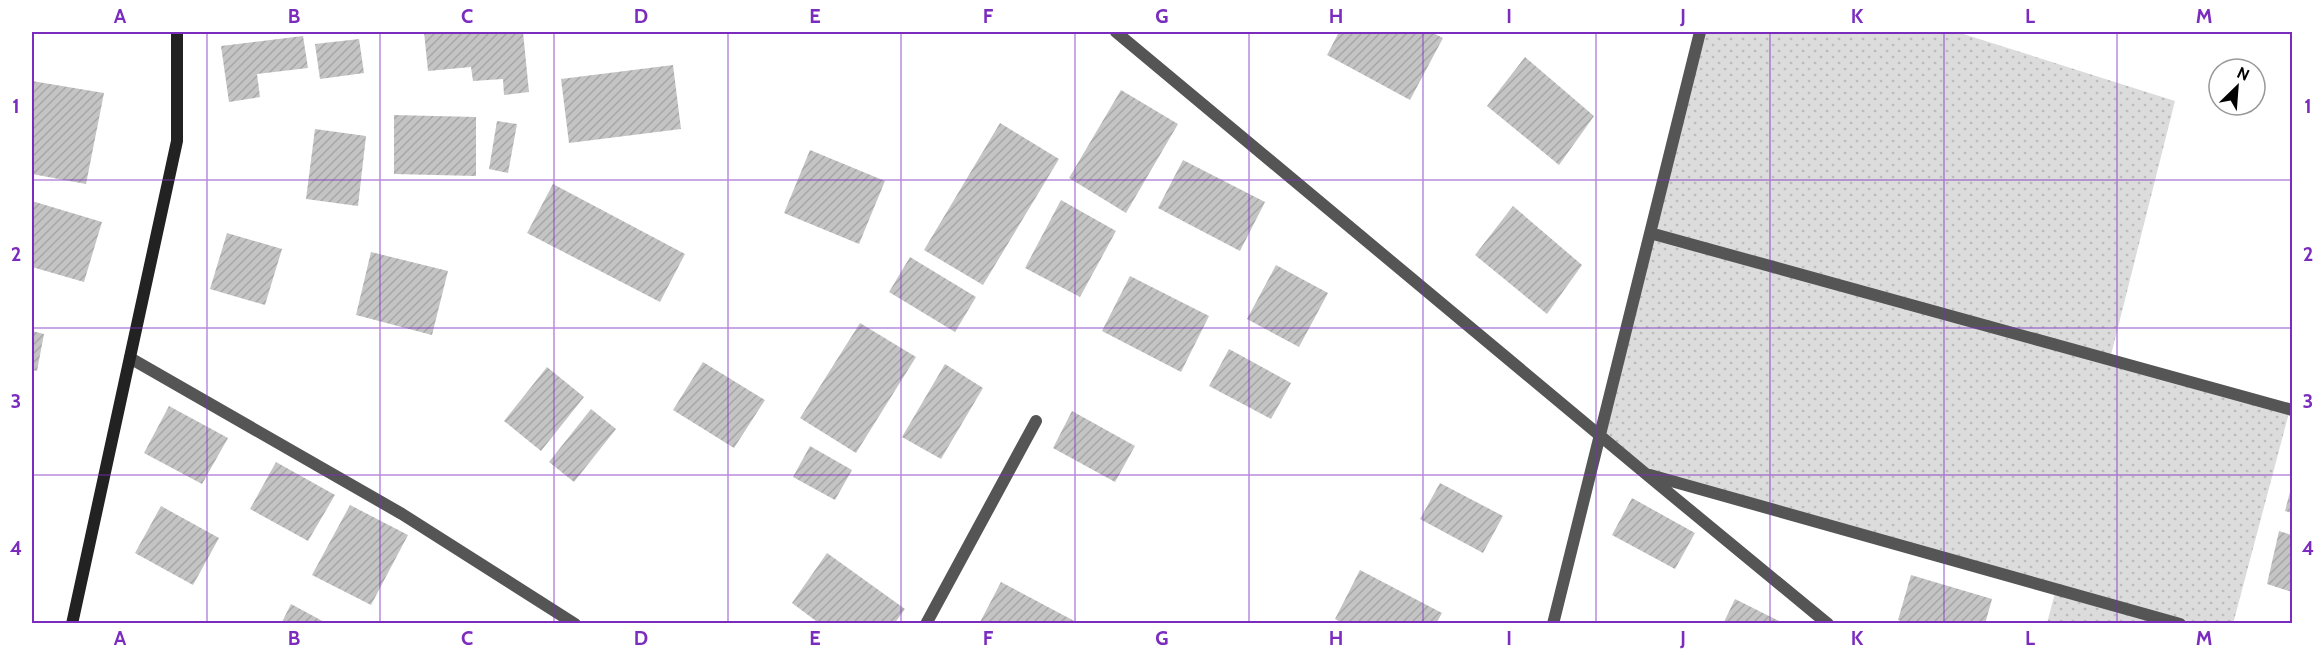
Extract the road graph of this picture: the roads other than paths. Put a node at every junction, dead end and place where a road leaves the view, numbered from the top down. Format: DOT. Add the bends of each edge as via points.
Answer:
graph roads {
  1 [pos="177,32"];
  2 [pos="1116,32"];
  3 [pos="1700,32"];
  4 [pos="1650,232"];
  5 [pos="130,358"];
  6 [pos="2292,410"];
  7 [pos="1036,421"];
  8 [pos="1600,435"];
  9 [pos="1646,474"];
  10 [pos="72,624"];
  11 [pos="575,624"];
  12 [pos="926,624"];
  13 [pos="1553,624"];
  14 [pos="1828,624"];
  15 [pos="2180,624"];
  1 -- 5 [label="street" via="177,141"];
  2 -- 8 [label="street"];
  3 -- 4 [label="street"];
  4 -- 6 [label="street"];
  4 -- 8 [label="street"];
  5 -- 10 [label="street"];
  5 -- 11 [label="street" via="402,514"];
  7 -- 12 [label="street"];
  8 -- 9 [label="street"];
  8 -- 13 [label="street"];
  9 -- 14 [label="street"];
  9 -- 15 [label="street"];
}
